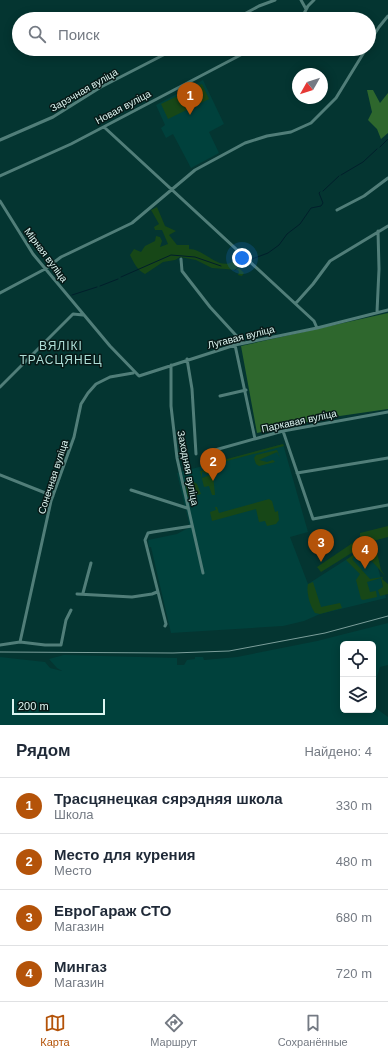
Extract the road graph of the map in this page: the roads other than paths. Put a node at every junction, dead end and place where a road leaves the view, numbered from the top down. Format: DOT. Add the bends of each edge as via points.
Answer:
graph roads {
  1 [pos="275,0"];
  2 [pos="301,0"];
  3 [pos="314,0"];
  4 [pos="306,9"];
  5 [pos="248,12"];
  6 [pos="304,12"];
  7 [pos="388,16"];
  8 [pos="376,32"];
  9 [pos="161,56"];
  10 [pos="239,56"];
  11 [pos="362,56"];
  12 [pos="104,127"];
  13 [pos="0,140"];
  14 [pos="0,176"];
  15 [pos="388,178"];
  16 [pos="171,190"];
  17 [pos="0,201"];
  18 [pos="337,210"];
  19 [pos="388,226"];
  20 [pos="378,232"];
  21 [pos="181,259"];
  22 [pos="45,268"];
  23 [pos="0,293"];
  24 [pos="296,303"];
  25 [pos="78,308"];
  26 [pos="388,310"];
  27 [pos="377,312"];
  28 [pos="72,314"];
  29 [pos="84,315"];
  30 [pos="317,328"];
  31 [pos="243,343"];
  32 [pos="236,345"];
  33 [pos="187,359"];
  34 [pos="171,364"];
  35 [pos="133,373"];
  36 [pos="1,385"];
  37 [pos="246,390"];
  38 [pos="220,396"];
  39 [pos="388,412"];
  40 [pos="283,431"];
  41 [pos="255,439"];
  42 [pos="215,450"];
  43 [pos="196,454"];
  44 [pos="388,458"];
  45 [pos="297,473"];
  46 [pos="0,475"];
  47 [pos="131,490"];
  48 [pos="53,496"];
  49 [pos="388,505"];
  50 [pos="187,508"];
  51 [pos="192,526"];
  52 [pos="91,563"];
  53 [pos="202,573"];
  54 [pos="157,592"];
  55 [pos="83,593"];
  56 [pos="77,594"];
  57 [pos="71,610"];
  58 [pos="165,626"];
  59 [pos="20,642"];
  60 [pos="0,645"];
  1 -- 5 [label="street"];
  2 -- 4 [label="street"];
  3 -- 4 [label="street"];
  4 -- 6 [label="street"];
  7 -- 8 [label="street"];
  9 -- 13 [label="street, Зарэчная вуліца" via="101,87 53,117"];
  10 -- 12 [label="street, Новая вуліца"];
  11 -- 16 [label="street" via="336,98 311,123 291,132 245,143 191,172"];
  12 -- 14 [label="street, Новая вуліца"];
  12 -- 16 [label="street"];
  15 -- 18 [label="street" via="364,196"];
  16 -- 22 [label="street" via="122,230 72,252"];
  16 -- 24 [label="street"];
  17 -- 22 [label="street, Мірная вуліца" via="22,238"];
  19 -- 20 [label="street"];
  20 -- 24 [label="street" via="330,261"];
  20 -- 27 [label="street"];
  21 -- 31 [label="street" via="182,271"];
  22 -- 23 [label="street"];
  22 -- 25 [label="street, Мірная вуліца"];
  24 -- 30 [label="street" via="314,320"];
  25 -- 28 [label="street"];
  25 -- 29 [label="street, Мірная вуліца"];
  26 -- 27 [label="street, Лугавая вуліца"];
  27 -- 30 [label="street, Лугавая вуліца"];
  28 -- 29 [label="street"];
  28 -- 36 [label="street"];
  29 -- 35 [label="street, Мірная вуліца"];
  30 -- 31 [label="street, Лугавая вуліца"];
  31 -- 32 [label="street, Лугавая вуліца"];
  32 -- 33 [label="street, Лугавая вуліца"];
  32 -- 37 [label="street"];
  33 -- 34 [label="street, Лугавая вуліца"];
  33 -- 43 [label="street" via="192,389"];
  34 -- 35 [label="street" via="144,376"];
  34 -- 50 [label="street, Заходняя вуліца" via="173,431"];
  35 -- 48 [label="street, Сонечная вуліца" via="110,377 96,384 88,393 78,411 74,437"];
  37 -- 38 [label="street"];
  37 -- 41 [label="street"];
  39 -- 40 [label="street, Паркавая вуліца"];
  40 -- 41 [label="street, Паркавая вуліца"];
  40 -- 45 [label="street"];
  41 -- 42 [label="street, Паркавая вуліца"];
  44 -- 45 [label="street"];
  45 -- 49 [label="street" via="313,520"];
  46 -- 48 [label="street"];
  47 -- 50 [label="street"];
  48 -- 59 [label="street, Сонечная вуліца"];
  50 -- 51 [label="street, Заходняя вуліца"];
  51 -- 53 [label="street, Заходняя вуліца"];
  51 -- 54 [label="street" via="148,533 146,536"];
  52 -- 55 [label="street"];
  54 -- 55 [label="street" via="132,597"];
  54 -- 58 [label="street"];
  55 -- 56 [label="street"];
  57 -- 59 [label="street" via="61,644 45,646"];
  59 -- 60 [label="street"];
}
